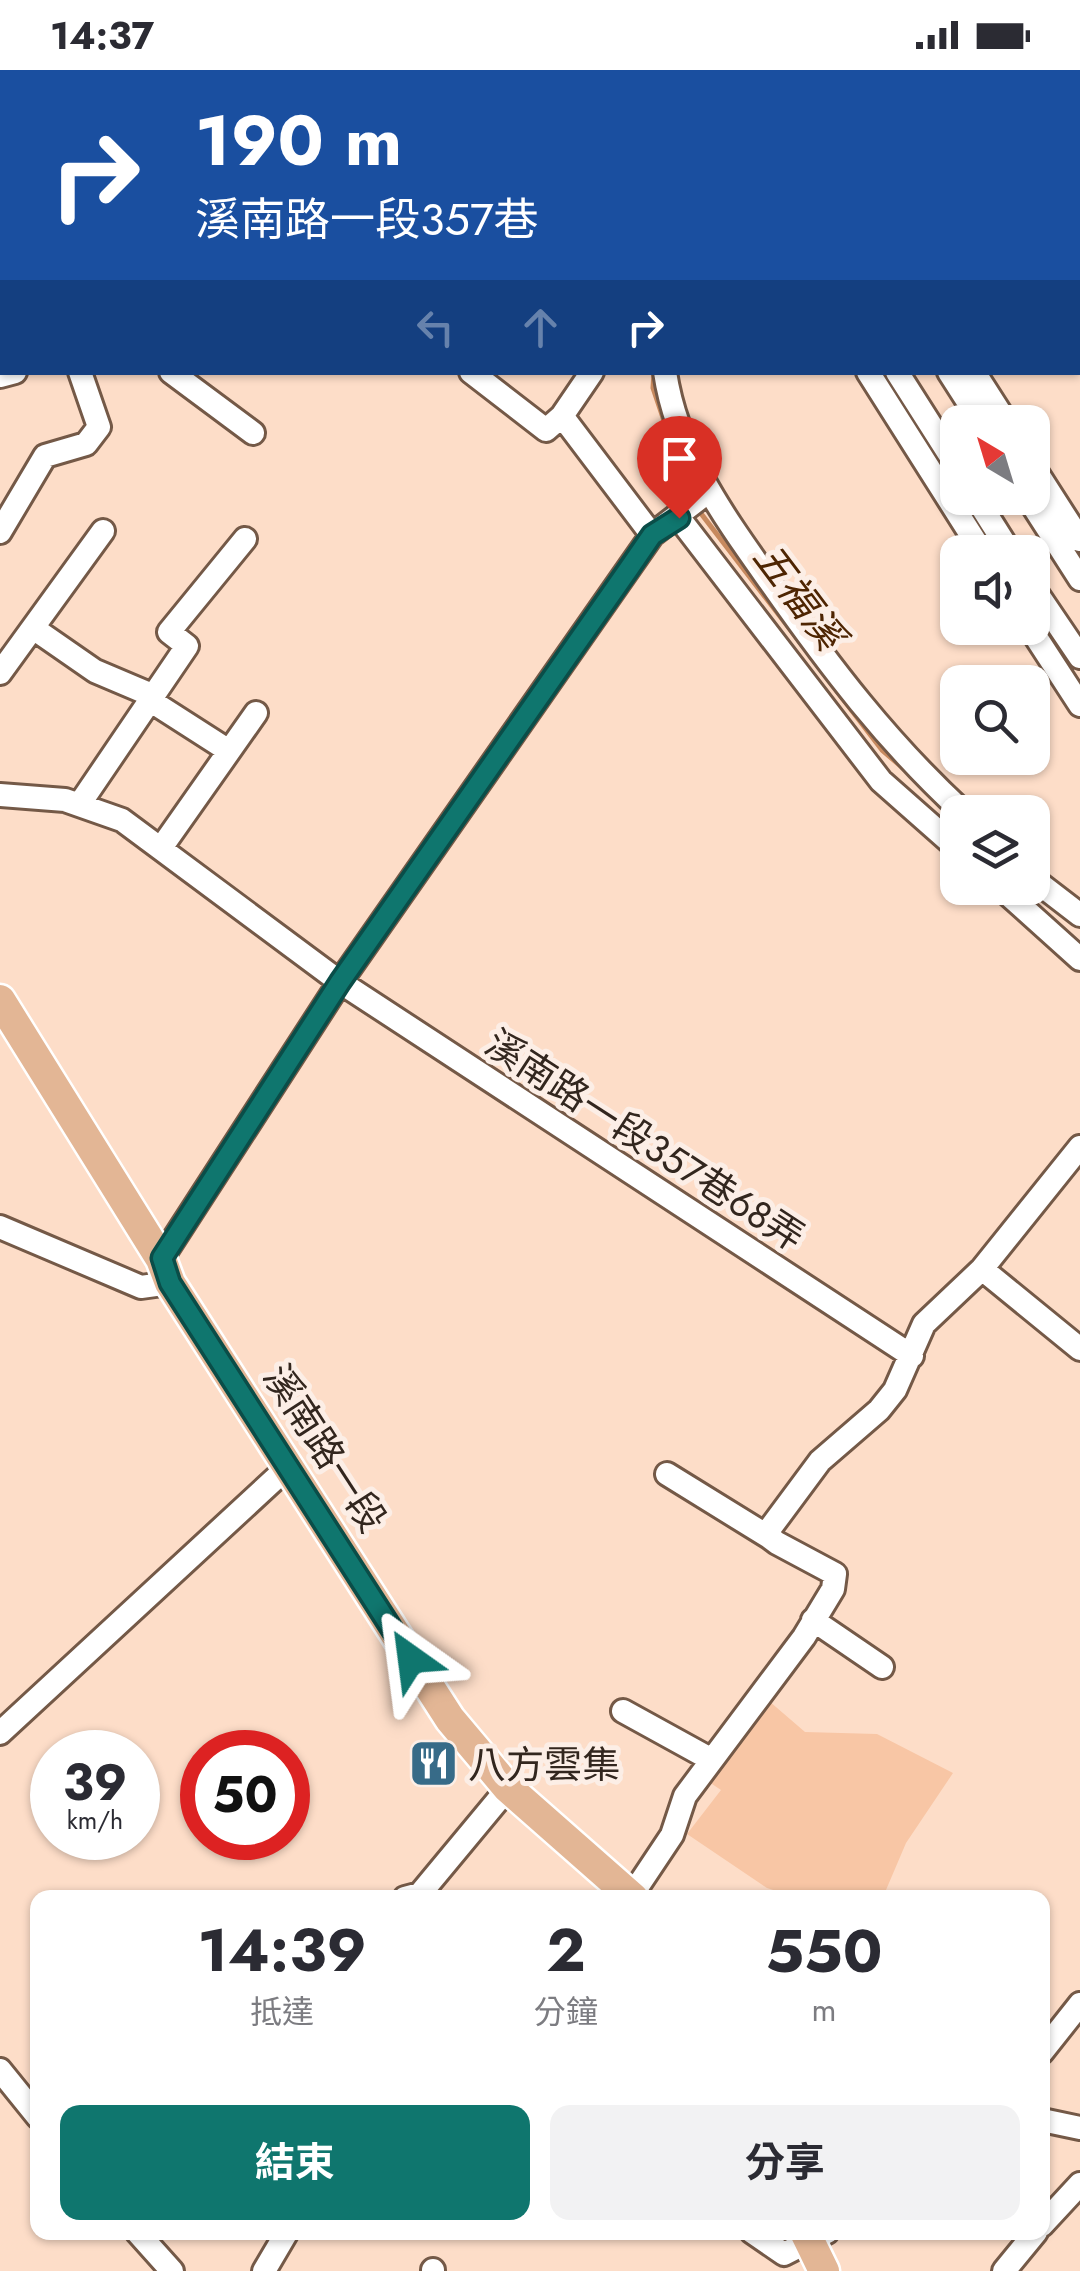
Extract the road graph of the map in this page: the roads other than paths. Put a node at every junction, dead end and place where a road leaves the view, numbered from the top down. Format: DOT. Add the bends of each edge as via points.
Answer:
graph roads {
  1 [pos="81,375"];
  2 [pos="175,375"];
  3 [pos="476,375"];
  4 [pos="590,375"];
  5 [pos="667,375"];
  6 [pos="870,375"];
  7 [pos="898,375"];
  8 [pos="951,375"];
  9 [pos="976,375"];
  10 [pos="970,405"];
  11 [pos="995,405"];
  12 [pos="562,416"];
  13 [pos="253,433"];
  14 [pos="940,440"];
  15 [pos="709,492"];
  16 [pos="1050,493"];
  17 [pos="1039,515"];
  18 [pos="679,518"];
  19 [pos="103,531"];
  20 [pos="0,532"];
  21 [pos="652,535"];
  22 [pos="971,535"];
  23 [pos="245,539"];
  24 [pos="1080,540"];
  25 [pos="1080,579"];
  26 [pos="1050,613"];
  27 [pos="33,628"];
  28 [pos="1041,645"];
  29 [pos="1080,657"];
  30 [pos="0,673"];
  31 [pos="152,698"];
  32 [pos="1080,705"];
  33 [pos="256,713"];
  34 [pos="229,752"];
  35 [pos="944,795"];
  36 [pos="0,796"];
  37 [pos="79,805"];
  38 [pos="940,832"];
  39 [pos="161,848"];
  40 [pos="1050,892"];
  41 [pos="1020,905"];
  42 [pos="1080,915"];
  43 [pos="1080,959"];
  44 [pos="340,982"];
  45 [pos="0,1000"];
  46 [pos="1080,1147"];
  47 [pos="0,1228"];
  48 [pos="982,1269"];
  49 [pos="166,1271"];
  50 [pos="1080,1349"];
  51 [pos="912,1356"];
  52 [pos="289,1466"];
  53 [pos="667,1474"];
  54 [pos="770,1537"];
  55 [pos="813,1620"];
  56 [pos="882,1668"];
  57 [pos="623,1711"];
  58 [pos="0,1733"];
  59 [pos="712,1760"];
  60 [pos="508,1788"];
  61 [pos="423,1890"];
  62 [pos="623,1890"];
  63 [pos="637,1890"];
  64 [pos="1080,2004"];
  65 [pos="1050,2042"];
  66 [pos="0,2070"];
  67 [pos="30,2107"];
  68 [pos="1050,2122"];
  69 [pos="1080,2128"];
  70 [pos="1080,2184"];
  71 [pos="1050,2216"];
  72 [pos="145,2240"];
  73 [pos="282,2240"];
  74 [pos="764,2240"];
  75 [pos="807,2240"];
  76 [pos="811,2240"];
  77 [pos="815,2240"];
  78 [pos="1029,2240"];
  79 [pos="172,2271"];
  80 [pos="264,2271"];
  81 [pos="788,2271"];
  82 [pos="824,2271"];
  83 [pos="1004,2271"];
  1 -- 20 [label="street" via="99,427 86,444 45,456"];
  2 -- 13 [label="street"];
  3 -- 12 [label="street" via="546,430"];
  4 -- 12 [label="street"];
  5 -- 15 [label="street" via="679,433"];
  6 -- 22 [label="street"];
  7 -- 14 [label="street"];
  8 -- 10 [label="street"];
  9 -- 11 [label="street"];
  12 -- 21 [label="street"];
  15 -- 18 [label="street"];
  15 -- 35 [label="street" via="835,673 900,754"];
  16 -- 24 [label="street"];
  17 -- 25 [label="street"];
  18 -- 21 [label="street"];
  18 -- 38 [label="street" via="881,781"];
  19 -- 27 [label="street"];
  21 -- 44 [label="street"];
  23 -- 31 [label="street" via="169,632 187,646"];
  26 -- 29 [label="street"];
  27 -- 30 [label="street"];
  27 -- 31 [label="street" via="95,671"];
  28 -- 32 [label="street"];
  31 -- 34 [label="street"];
  31 -- 37 [label="street"];
  33 -- 34 [label="street"];
  34 -- 39 [label="street"];
  36 -- 37 [label="street, 溪南路一段357巷68弄"];
  37 -- 39 [label="street, 溪南路一段357巷68弄" via="122,820"];
  39 -- 44 [label="street, 溪南路一段357巷68弄"];
  40 -- 42 [label="street"];
  41 -- 43 [label="street"];
  44 -- 49 [label="street"];
  44 -- 51 [label="street, 溪南路一段357巷68弄"];
  45 -- 49 [label="main road, 溪南路一段"];
  46 -- 48 [label="street"];
  47 -- 49 [label="street" via="141,1287"];
  48 -- 50 [label="street"];
  48 -- 51 [label="street" via="939,1305"];
  49 -- 52 [label="main road, 溪南路一段"];
  51 -- 54 [label="street" via="879,1410 820,1461 770,1526"];
  52 -- 58 [label="street"];
  52 -- 60 [label="main road, 溪南路一段" via="424,1683"];
  53 -- 54 [label="street"];
  54 -- 55 [label="street" via="835,1574"];
  55 -- 56 [label="street"];
  55 -- 59 [label="street"];
  57 -- 59 [label="street"];
  59 -- 63 [label="street" via="684,1796 672,1835"];
  60 -- 61 [label="street"];
  60 -- 62 [label="main road, 溪南路一段"];
  64 -- 65 [label="street"];
  66 -- 67 [label="street"];
  68 -- 69 [label="street"];
  70 -- 71 [label="street"];
  72 -- 79 [label="street"];
  73 -- 80 [label="street"];
  74 -- 75 [label="street" via="784,2254"];
  76 -- 81 [label="street"];
  77 -- 82 [label="main road"];
  78 -- 83 [label="street"];
}
